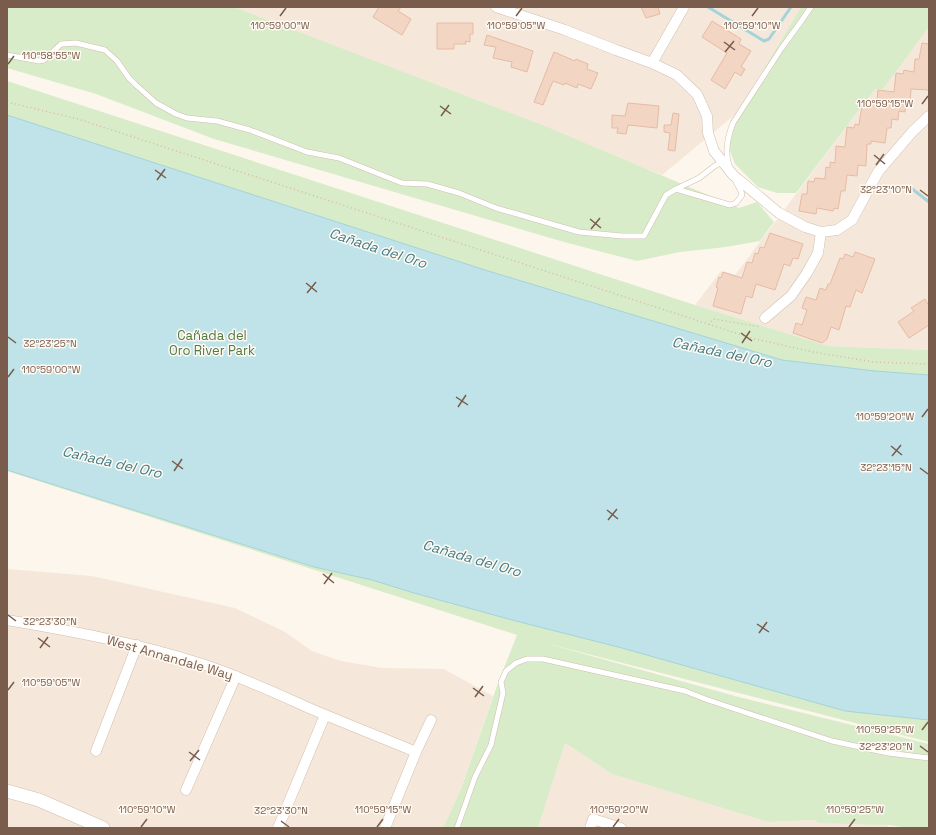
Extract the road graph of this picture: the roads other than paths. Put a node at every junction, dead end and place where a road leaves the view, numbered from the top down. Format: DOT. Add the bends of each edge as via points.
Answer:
graph roads {
  1 [pos="496,7"];
  2 [pos="684,7"];
  3 [pos="811,7"];
  4 [pos="7,55"];
  5 [pos="652,63"];
  6 [pos="929,116"];
  7 [pos="725,160"];
  8 [pos="733,175"];
  9 [pos="676,189"];
  10 [pos="821,232"];
  11 [pos="765,318"];
  12 [pos="7,620"];
  13 [pos="137,645"];
  14 [pos="236,676"];
  15 [pos="325,715"];
  16 [pos="431,720"];
  17 [pos="96,751"];
  18 [pos="416,752"];
  19 [pos="929,758"];
  20 [pos="186,790"];
  21 [pos="7,791"];
  22 [pos="592,824"];
  23 [pos="103,828"];
  24 [pos="278,828"];
  25 [pos="385,828"];
  26 [pos="456,828"];
  27 [pos="621,828"];
  1 -- 5 [label="street"];
  2 -- 5 [label="street"];
  3 -- 7 [label="lane" via="733,123"];
  4 -- 9 [label="lane" via="39,61 44,60 61,44 76,43 100,48 109,52 129,78 147,95 176,114 250,130 307,152 338,158 402,183 427,184 460,193 496,208 579,232 644,236 666,195"];
  5 -- 7 [label="street" via="677,75 697,94 707,116 708,133 714,151"];
  6 -- 10 [label="street" via="878,172 852,220 837,230"];
  7 -- 8 [label="street"];
  7 -- 9 [label="lane" via="699,178"];
  8 -- 9 [label="lane" via="742,195 736,203 730,205"];
  8 -- 10 [label="street" via="779,213 805,227"];
  10 -- 11 [label="street" via="818,253 807,273 791,296"];
  12 -- 13 [label="street, West Annandale Way"];
  13 -- 14 [label="street, West Annandale Way"];
  13 -- 17 [label="street"];
  14 -- 15 [label="street, West Annandale Way"];
  14 -- 20 [label="street"];
  15 -- 18 [label="street, West Annandale Way"];
  15 -- 24 [label="street"];
  16 -- 18 [label="street"];
  18 -- 25 [label="street"];
  19 -- 26 [label="lane" via="888,753 832,740 685,691 543,659 527,659 506,671 501,682 503,693 491,745 475,777"];
  21 -- 23 [label="street" via="39,800"];
  22 -- 27 [label="street"];
}
